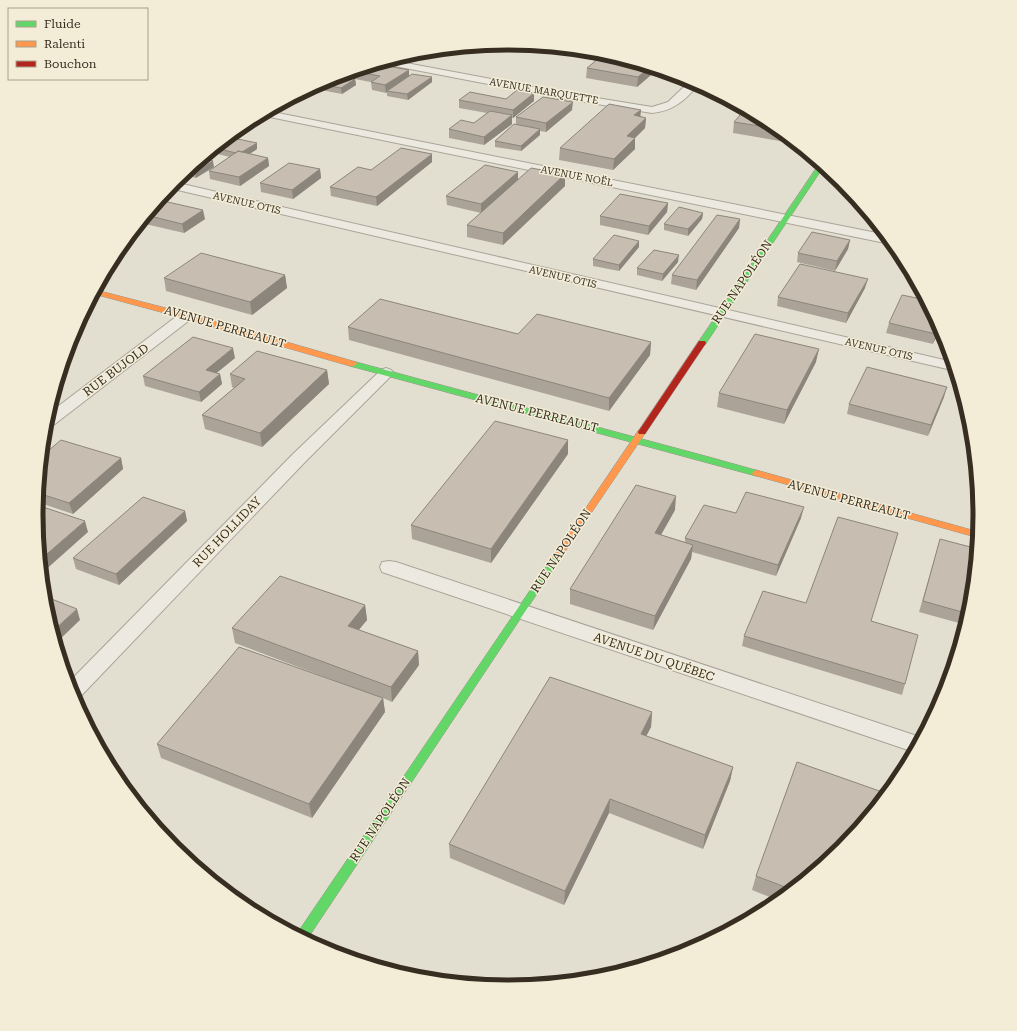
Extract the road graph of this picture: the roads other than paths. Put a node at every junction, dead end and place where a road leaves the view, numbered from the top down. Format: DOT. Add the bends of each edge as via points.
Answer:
graph roads {
  1 [pos="395,64"];
  2 [pos="690,87"];
  3 [pos="272,115"];
  4 [pos="819,169"];
  5 [pos="178,188"];
  6 [pos="785,218"];
  7 [pos="883,238"];
  8 [pos="100,293"];
  9 [pos="722,313"];
  10 [pos="186,316"];
  11 [pos="949,366"];
  12 [pos="386,373"];
  13 [pos="54,417"];
  14 [pos="635,440"];
  15 [pos="973,533"];
  16 [pos="389,567"];
  17 [pos="521,611"];
  18 [pos="76,688"];
  19 [pos="914,743"];
  20 [pos="304,933"];
  1 -- 2 [label="street, AVENUE MARQUETTE" via="652,110 670,107"];
  3 -- 6 [label="street, AVENUE NOËL"];
  4 -- 6 [label="street, RUE NAPOLÉON"];
  5 -- 9 [label="street, AVENUE OTIS"];
  6 -- 7 [label="street, AVENUE NOËL"];
  6 -- 9 [label="street, RUE NAPOLÉON"];
  8 -- 10 [label="street, AVENUE PERREAULT"];
  9 -- 11 [label="street, AVENUE OTIS"];
  9 -- 14 [label="street, RUE NAPOLÉON"];
  10 -- 12 [label="street, AVENUE PERREAULT"];
  10 -- 13 [label="street, RUE BUJOLD"];
  12 -- 14 [label="street, AVENUE PERREAULT"];
  12 -- 18 [label="street, RUE HOLLIDAY" via="299,458"];
  14 -- 15 [label="street, AVENUE PERREAULT"];
  14 -- 17 [label="street, RUE NAPOLÉON"];
  16 -- 17 [label="street, AVENUE DU QUÉBEC"];
  17 -- 19 [label="street, AVENUE DU QUÉBEC"];
  17 -- 20 [label="street, RUE NAPOLÉON"];
}
